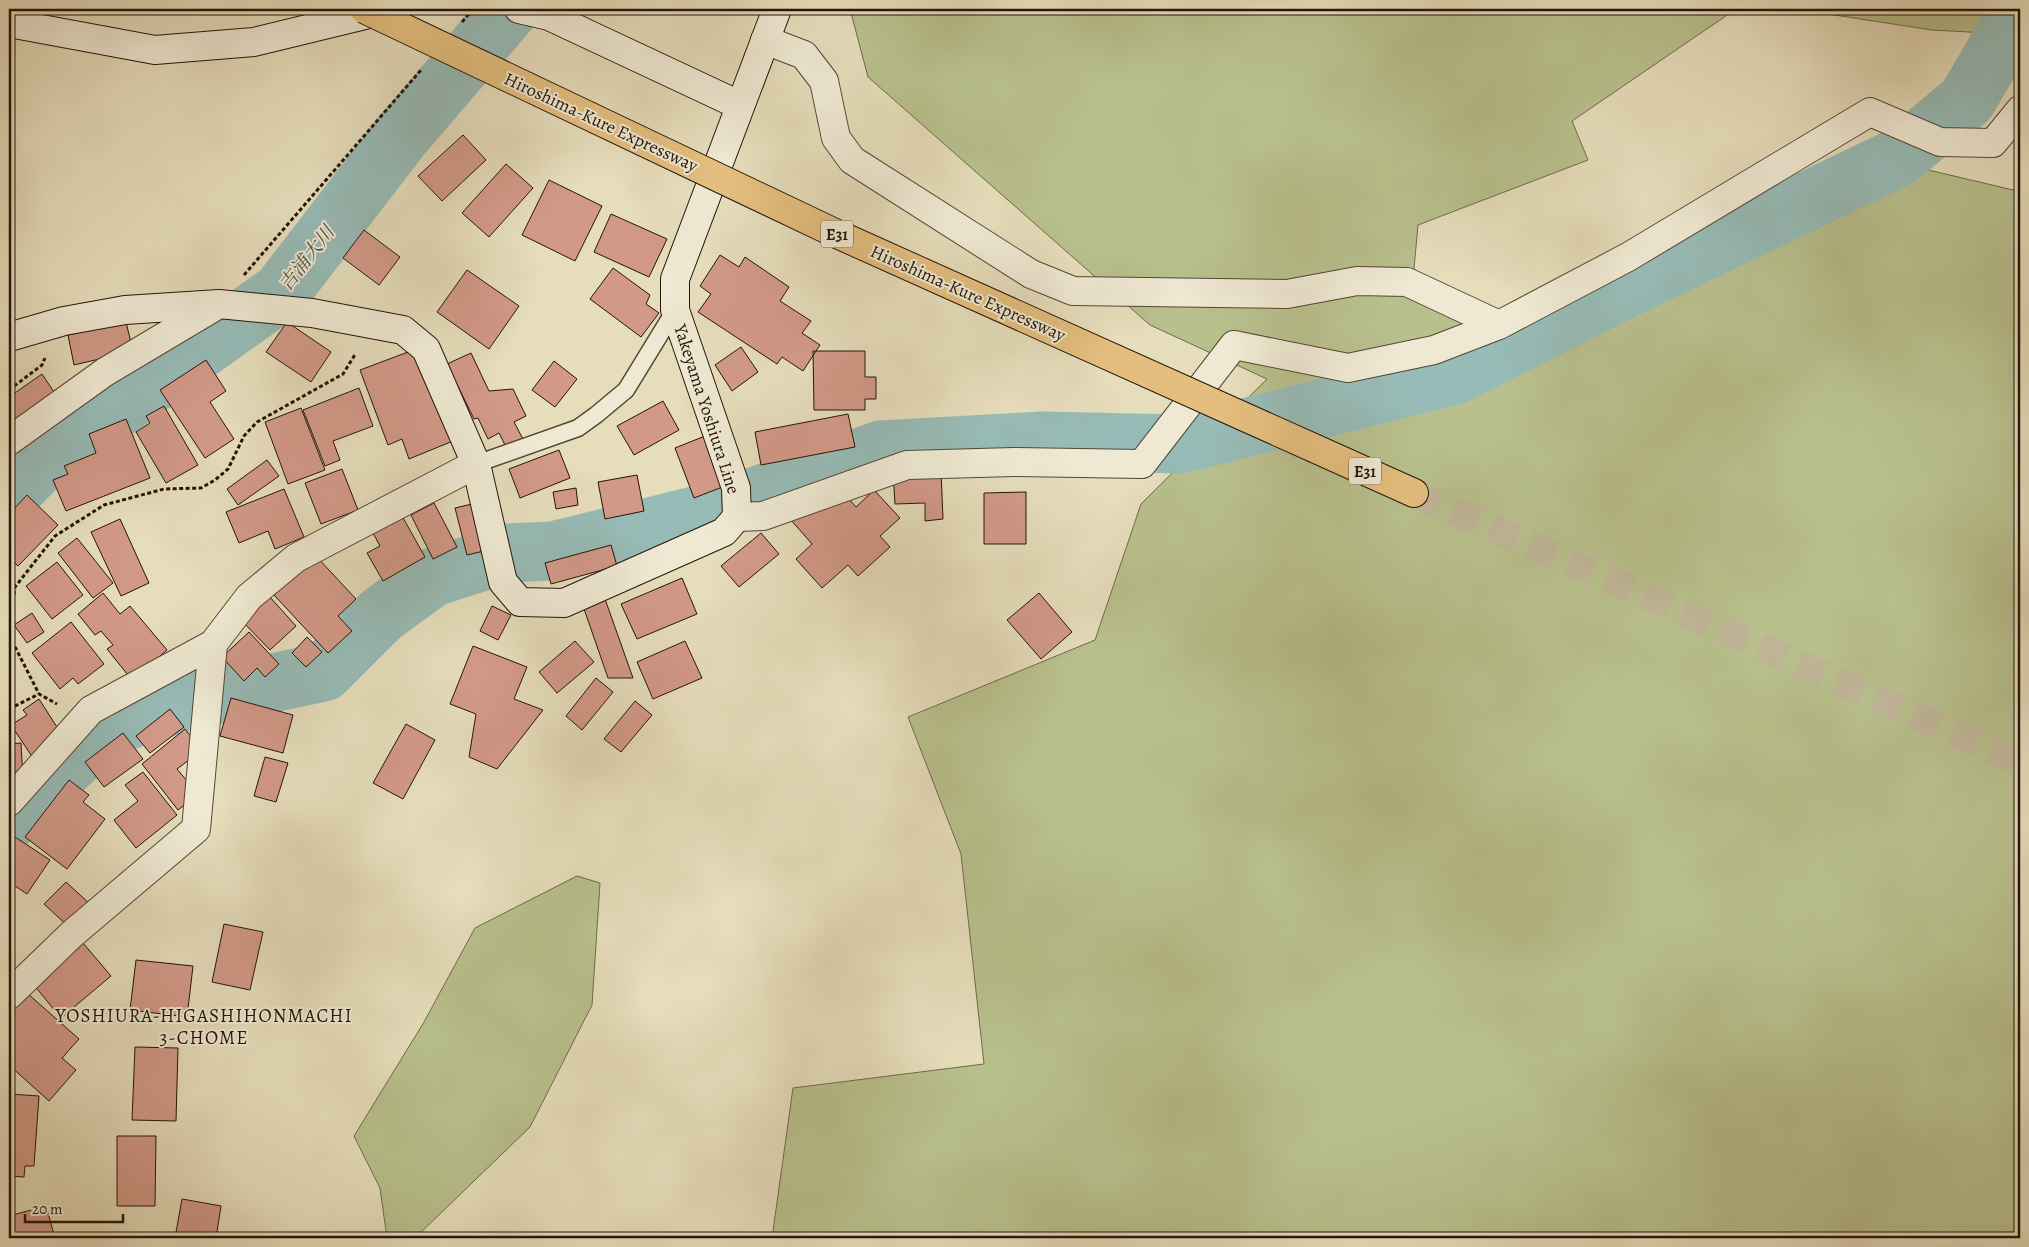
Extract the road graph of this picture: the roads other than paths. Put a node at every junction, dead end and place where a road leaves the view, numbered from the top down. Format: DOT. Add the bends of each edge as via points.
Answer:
graph roads {
  1 [pos="364,9"];
  2 [pos="391,9"];
  3 [pos="519,9"];
  4 [pos="776,9"];
  5 [pos="9,23"];
  6 [pos="765,40"];
  7 [pos="739,105"];
  8 [pos="2020,110"];
  9 [pos="226,305"];
  10 [pos="675,310"];
  11 [pos="1499,325"];
  12 [pos="9,337"];
  13 [pos="9,441"];
  14 [pos="476,464"];
  15 [pos="1414,493"];
  16 [pos="737,505"];
  17 [pos="213,644"];
  18 [pos="9,802"];
  19 [pos="9,995"];
  1 -- 15 [label="highway, Hiroshima-Kure Expressway / E31, bridge" via="837,234"];
  2 -- 5 [label="street" via="254,42 155,50"];
  3 -- 7 [label="street" via="549,16"];
  4 -- 6 [label="street, Yakeyama Yoshiura Line"];
  6 -- 7 [label="street, Yakeyama Yoshiura Line"];
  6 -- 11 [label="street" via="804,55 824,81 836,138 852,160 1031,274 1073,291 1287,294 1357,281 1407,282"];
  7 -- 10 [label="street, Yakeyama Yoshiura Line" via="675,279"];
  8 -- 11 [label="street" via="1992,143 1940,142 1870,112 1628,257"];
  9 -- 12 [label="street, Yakeyama Yoshiura Line" via="125,310 64,321"];
  9 -- 13 [label="street" via="105,372"];
  9 -- 14 [label="street, Yakeyama Yoshiura Line" via="312,313 403,330 426,349"];
  10 -- 14 [label="lane" via="626,390 596,415 578,428"];
  10 -- 16 [label="street, Yakeyama Yoshiura Line"];
  11 -- 16 [label="street" via="1434,350 1348,368 1234,345 1142,464 1014,462 907,465 763,516"];
  14 -- 16 [label="street, Yakeyama Yoshiura Line" via="503,582 520,602 564,603 724,532"];
  14 -- 17 [label="street" via="296,558 250,596"];
  17 -- 18 [label="street" via="92,710"];
  17 -- 19 [label="street" via="196,830 72,934"];
}
